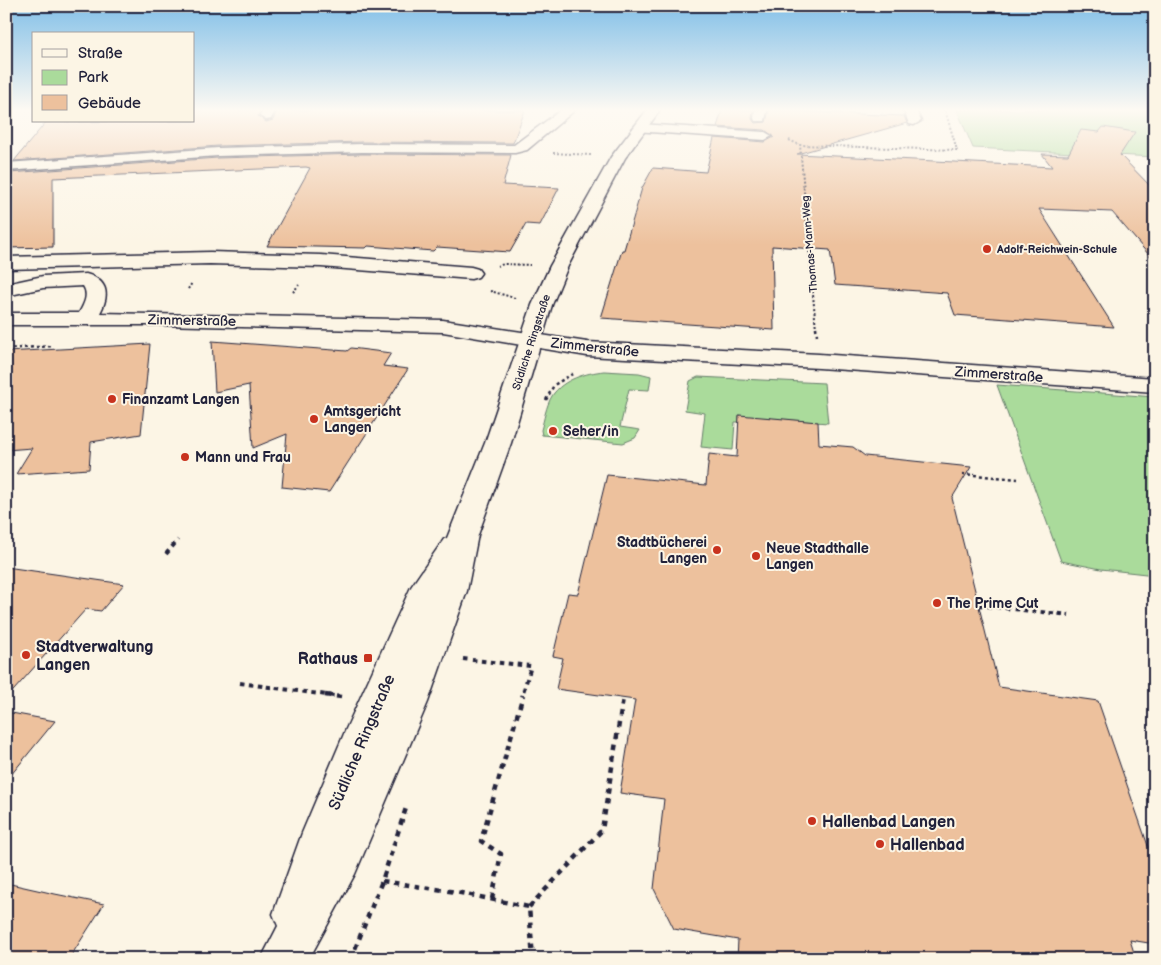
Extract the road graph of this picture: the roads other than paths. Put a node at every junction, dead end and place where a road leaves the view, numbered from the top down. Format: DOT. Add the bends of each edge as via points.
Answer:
graph roads {
  1 [pos="172,155"];
  2 [pos="619,155"];
  3 [pos="6,166"];
  4 [pos="6,263"];
  5 [pos="471,272"];
  6 [pos="6,290"];
  7 [pos="86,318"];
  8 [pos="6,319"];
  9 [pos="531,339"];
  10 [pos="1155,385"];
  11 [pos="463,535"];
  12 [pos="279,959"];
  13 [pos="284,959"];
  1 -- 3 [label="street"];
  2 -- 9 [label="street, Südliche Ringstraße" via="559,266"];
  4 -- 5 [label="street" via="210,258 321,260"];
  6 -- 7 [label="street" via="44,282 86,280 95,288 96,303"];
  7 -- 8 [label="street, Zimmerstraße"];
  7 -- 9 [label="street, Zimmerstraße" via="443,326"];
  9 -- 10 [label="street, Zimmerstraße" via="587,349 819,361"];
  9 -- 11 [label="street, Südliche Ringstraße" via="498,443"];
  11 -- 12 [label="street, Südliche Ringstraße" via="427,587 365,729 323,833"];
  11 -- 13 [label="street, Südliche Ringstraße" via="451,591 391,748 340,860"];
}
